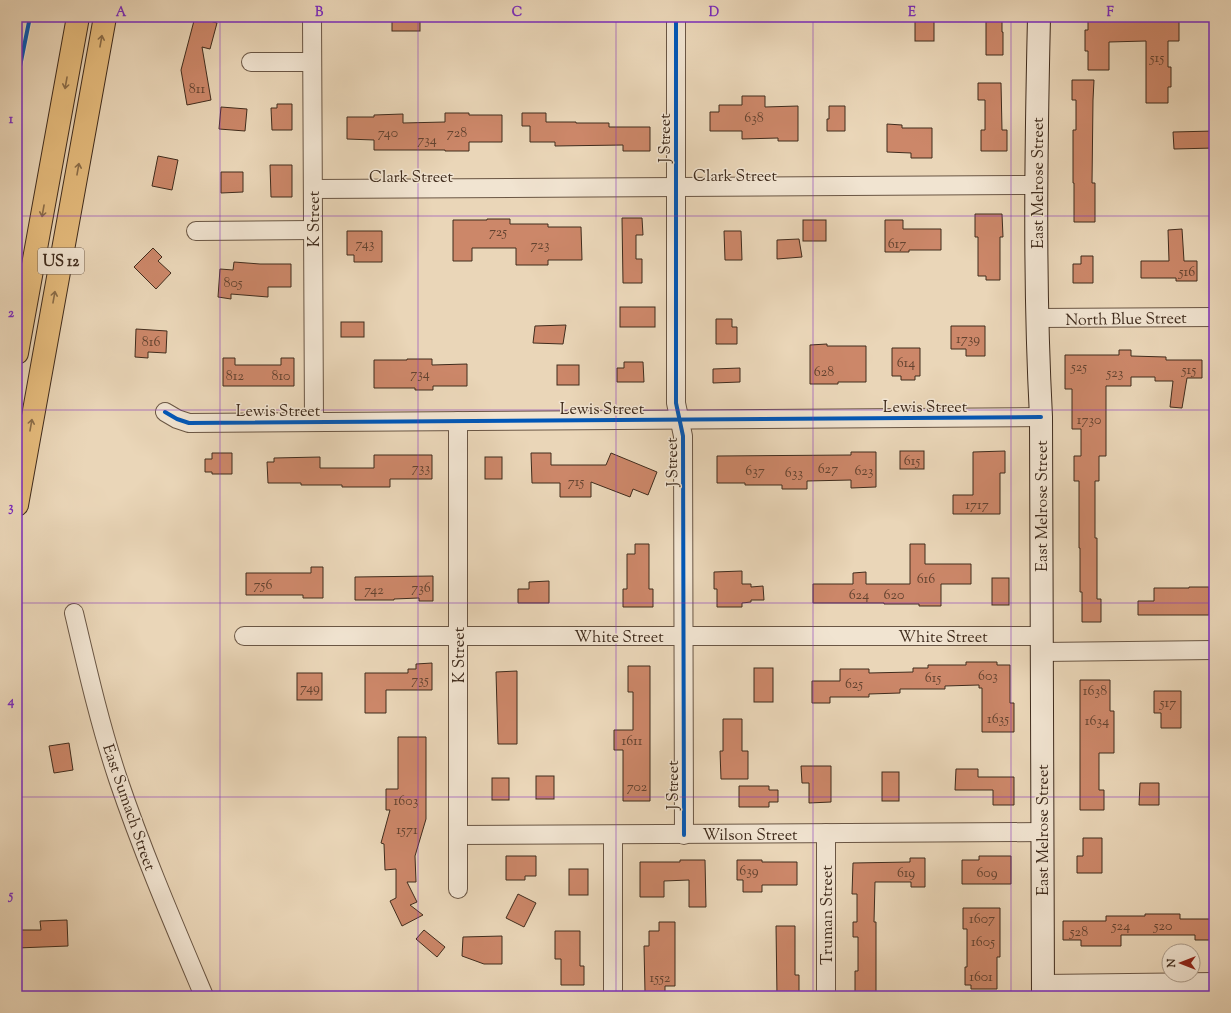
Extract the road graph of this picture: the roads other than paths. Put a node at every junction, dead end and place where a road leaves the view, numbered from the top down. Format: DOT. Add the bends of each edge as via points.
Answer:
graph roads {
  1 [pos="78,17"];
  2 [pos="105,17"];
  3 [pos="312,17"];
  4 [pos="676,17"];
  5 [pos="1039,17"];
  6 [pos="251,62"];
  7 [pos="312,62"];
  8 [pos="1037,185"];
  9 [pos="676,187"];
  10 [pos="312,189"];
  11 [pos="196,230"];
  12 [pos="312,230"];
  13 [pos="1214,317"];
  14 [pos="1037,318"];
  15 [pos="17,352"];
  16 [pos="165,412"];
  17 [pos="1041,417"];
  18 [pos="679,420"];
  19 [pos="458,421"];
  20 [pos="314,422"];
  21 [pos="17,505"];
  22 [pos="74,612"];
  23 [pos="244,636"];
  24 [pos="458,636"];
  25 [pos="684,636"];
  26 [pos="1042,644"];
  27 [pos="1214,650"];
  28 [pos="1042,832"];
  29 [pos="826,833"];
  30 [pos="613,834"];
  31 [pos="684,834"];
  32 [pos="458,835"];
  33 [pos="458,889"];
  34 [pos="1214,982"];
  35 [pos="1043,990"];
  36 [pos="204,996"];
  37 [pos="613,996"];
  38 [pos="826,996"];
  1 -- 15 [label="highway, US 12, one-way"];
  21 -- 2 [label="highway, US 12, one-way"];
  3 -- 7 [label="street, K Street"];
  4 -- 9 [label="street, J Street"];
  5 -- 8 [label="main road, East Melrose Street"];
  6 -- 7 [label="street"];
  7 -- 10 [label="street, K Street"];
  8 -- 9 [label="street, Clark Street"];
  8 -- 14 [label="main road, East Melrose Street"];
  9 -- 10 [label="street, Clark Street"];
  9 -- 18 [label="street, J Street" via="676,403"];
  10 -- 12 [label="street, K Street"];
  11 -- 12 [label="street"];
  12 -- 20 [label="street, K Street"];
  13 -- 14 [label="street, North Blue Street"];
  14 -- 17 [label="main road, East Melrose Street"];
  16 -- 20 [label="street, Lewis Street" via="189,423"];
  17 -- 18 [label="street, Lewis Street"];
  17 -- 26 [label="main road, East Melrose Street"];
  18 -- 19 [label="street, Lewis Street"];
  18 -- 25 [label="street, J Street" via="683,436"];
  19 -- 20 [label="street, Lewis Street"];
  19 -- 24 [label="street, K Street"];
  22 -- 36 [label="street, East Sumach Street" via="95,702 118,779 156,883"];
  23 -- 24 [label="street, White Street"];
  24 -- 25 [label="street, White Street"];
  24 -- 32 [label="street, K Street"];
  25 -- 26 [label="street, White Street"];
  25 -- 31 [label="street, J Street"];
  26 -- 27 [label="street, White Street"];
  26 -- 28 [label="main road, East Melrose Street"];
  28 -- 29 [label="street, Wilson Street"];
  28 -- 35 [label="main road, East Melrose Street"];
  29 -- 31 [label="street, Wilson Street"];
  29 -- 38 [label="street, Truman Street"];
  30 -- 31 [label="street, Wilson Street"];
  30 -- 32 [label="street, Wilson Street"];
  30 -- 37 [label="street"];
  32 -- 33 [label="street, K Street"];
  34 -- 35 [label="street"];
}
